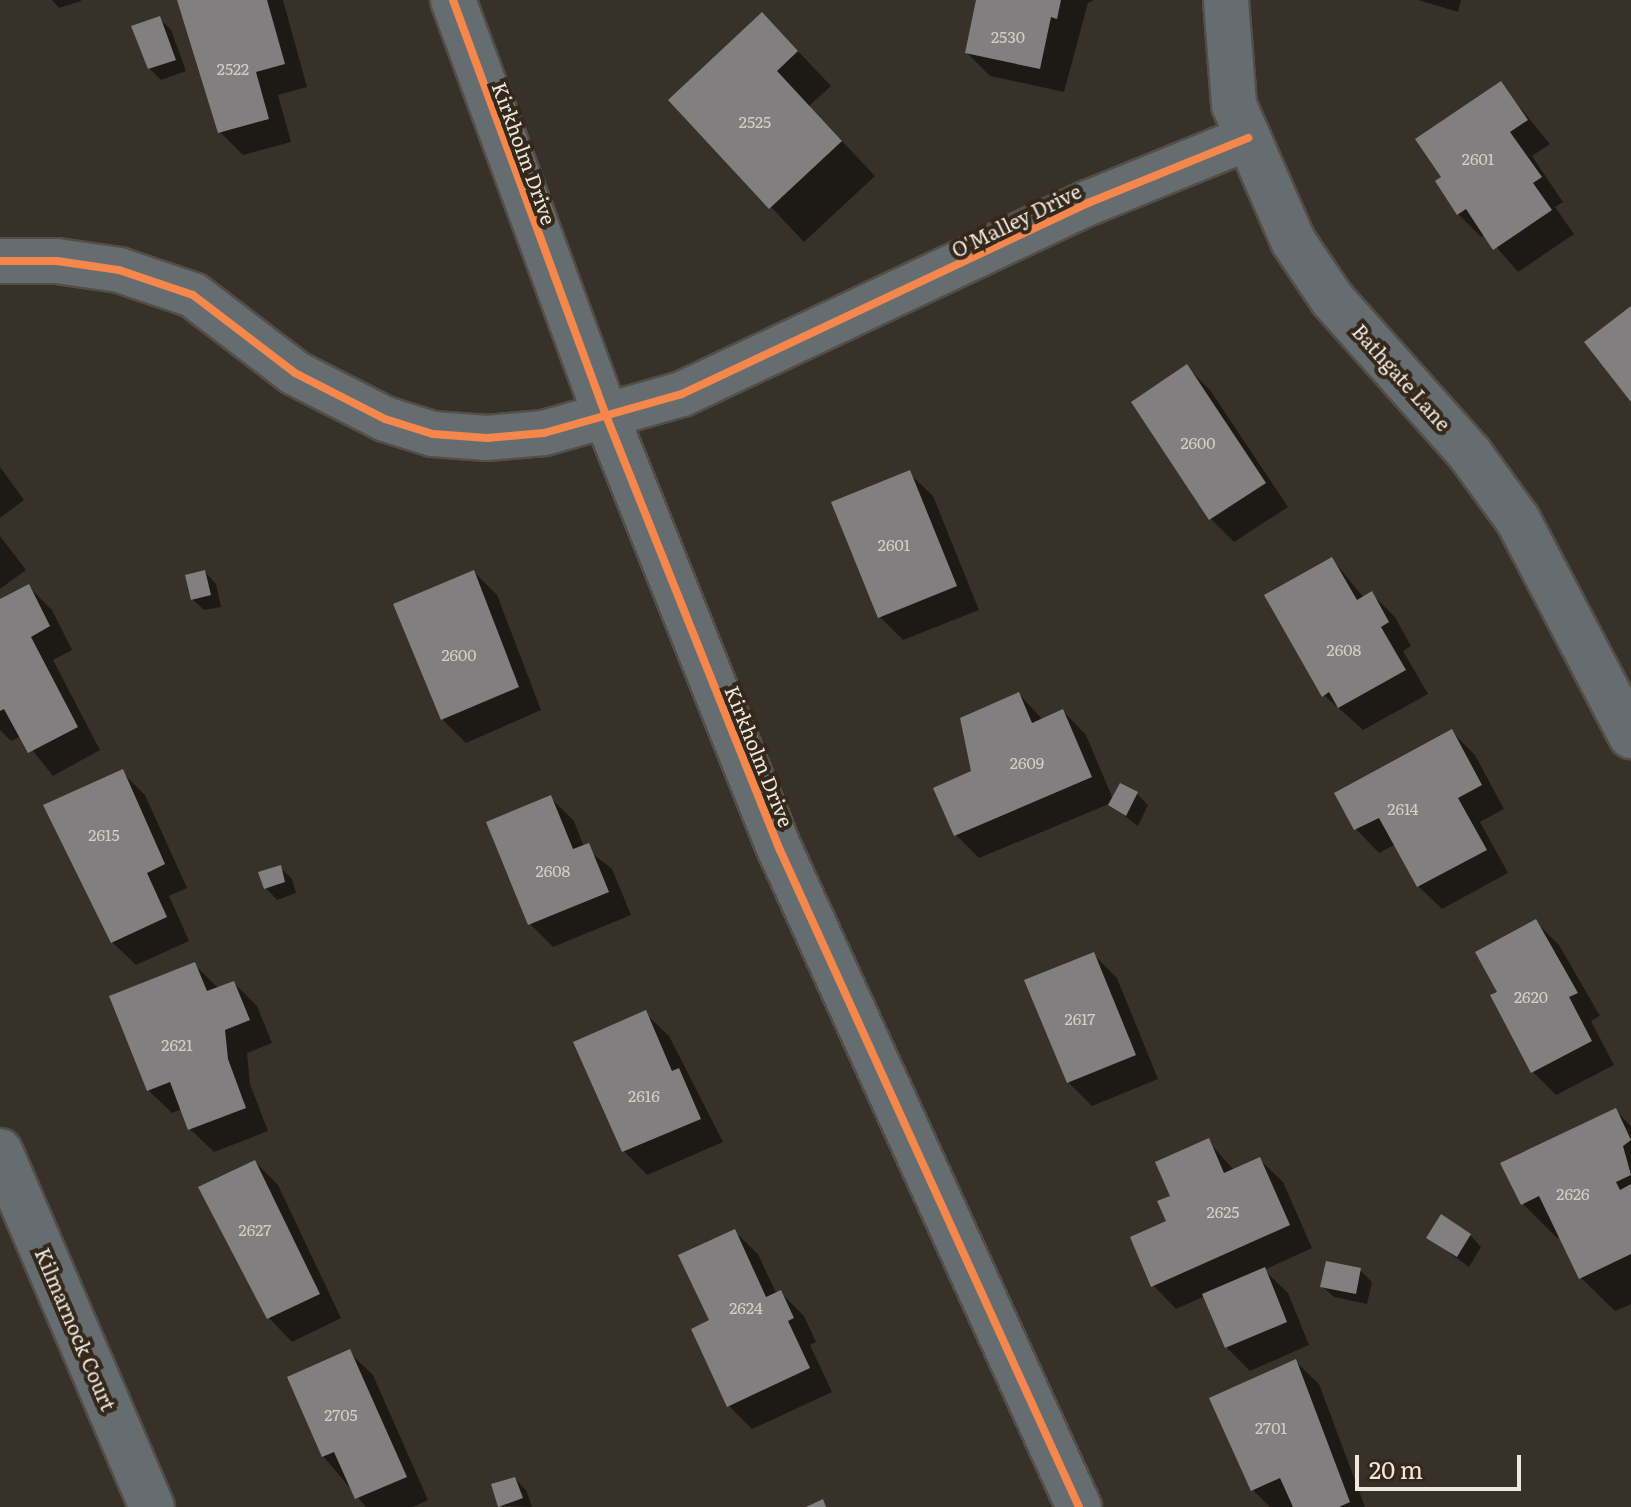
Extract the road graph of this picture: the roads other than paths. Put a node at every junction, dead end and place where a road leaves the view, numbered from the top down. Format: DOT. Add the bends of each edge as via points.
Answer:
graph roads {
  1 [pos="453,0"];
  2 [pos="1226,0"];
  3 [pos="1248,138"];
  4 [pos="0,261"];
  5 [pos="605,413"];
  6 [pos="1631,736"];
  7 [pos="0,1151"];
  8 [pos="152,1507"];
  9 [pos="1079,1507"];
  1 -- 5 [label="street, Kirkholm Drive"];
  2 -- 3 [label="street, Bathgate Lane" via="1234,105"];
  3 -- 5 [label="street, O'Malley Drive" via="1088,203 682,394"];
  3 -- 6 [label="street, Bathgate Lane" via="1293,241 1332,299 1470,454 1518,520"];
  4 -- 5 [label="street, O'Malley Drive" via="57,261 119,270 193,295 295,373 385,419 433,434 487,438 544,433"];
  5 -- 9 [label="street, Kirkholm Drive" via="780,850"];
  7 -- 8 [label="street, Kilmarnock Court"];
}
